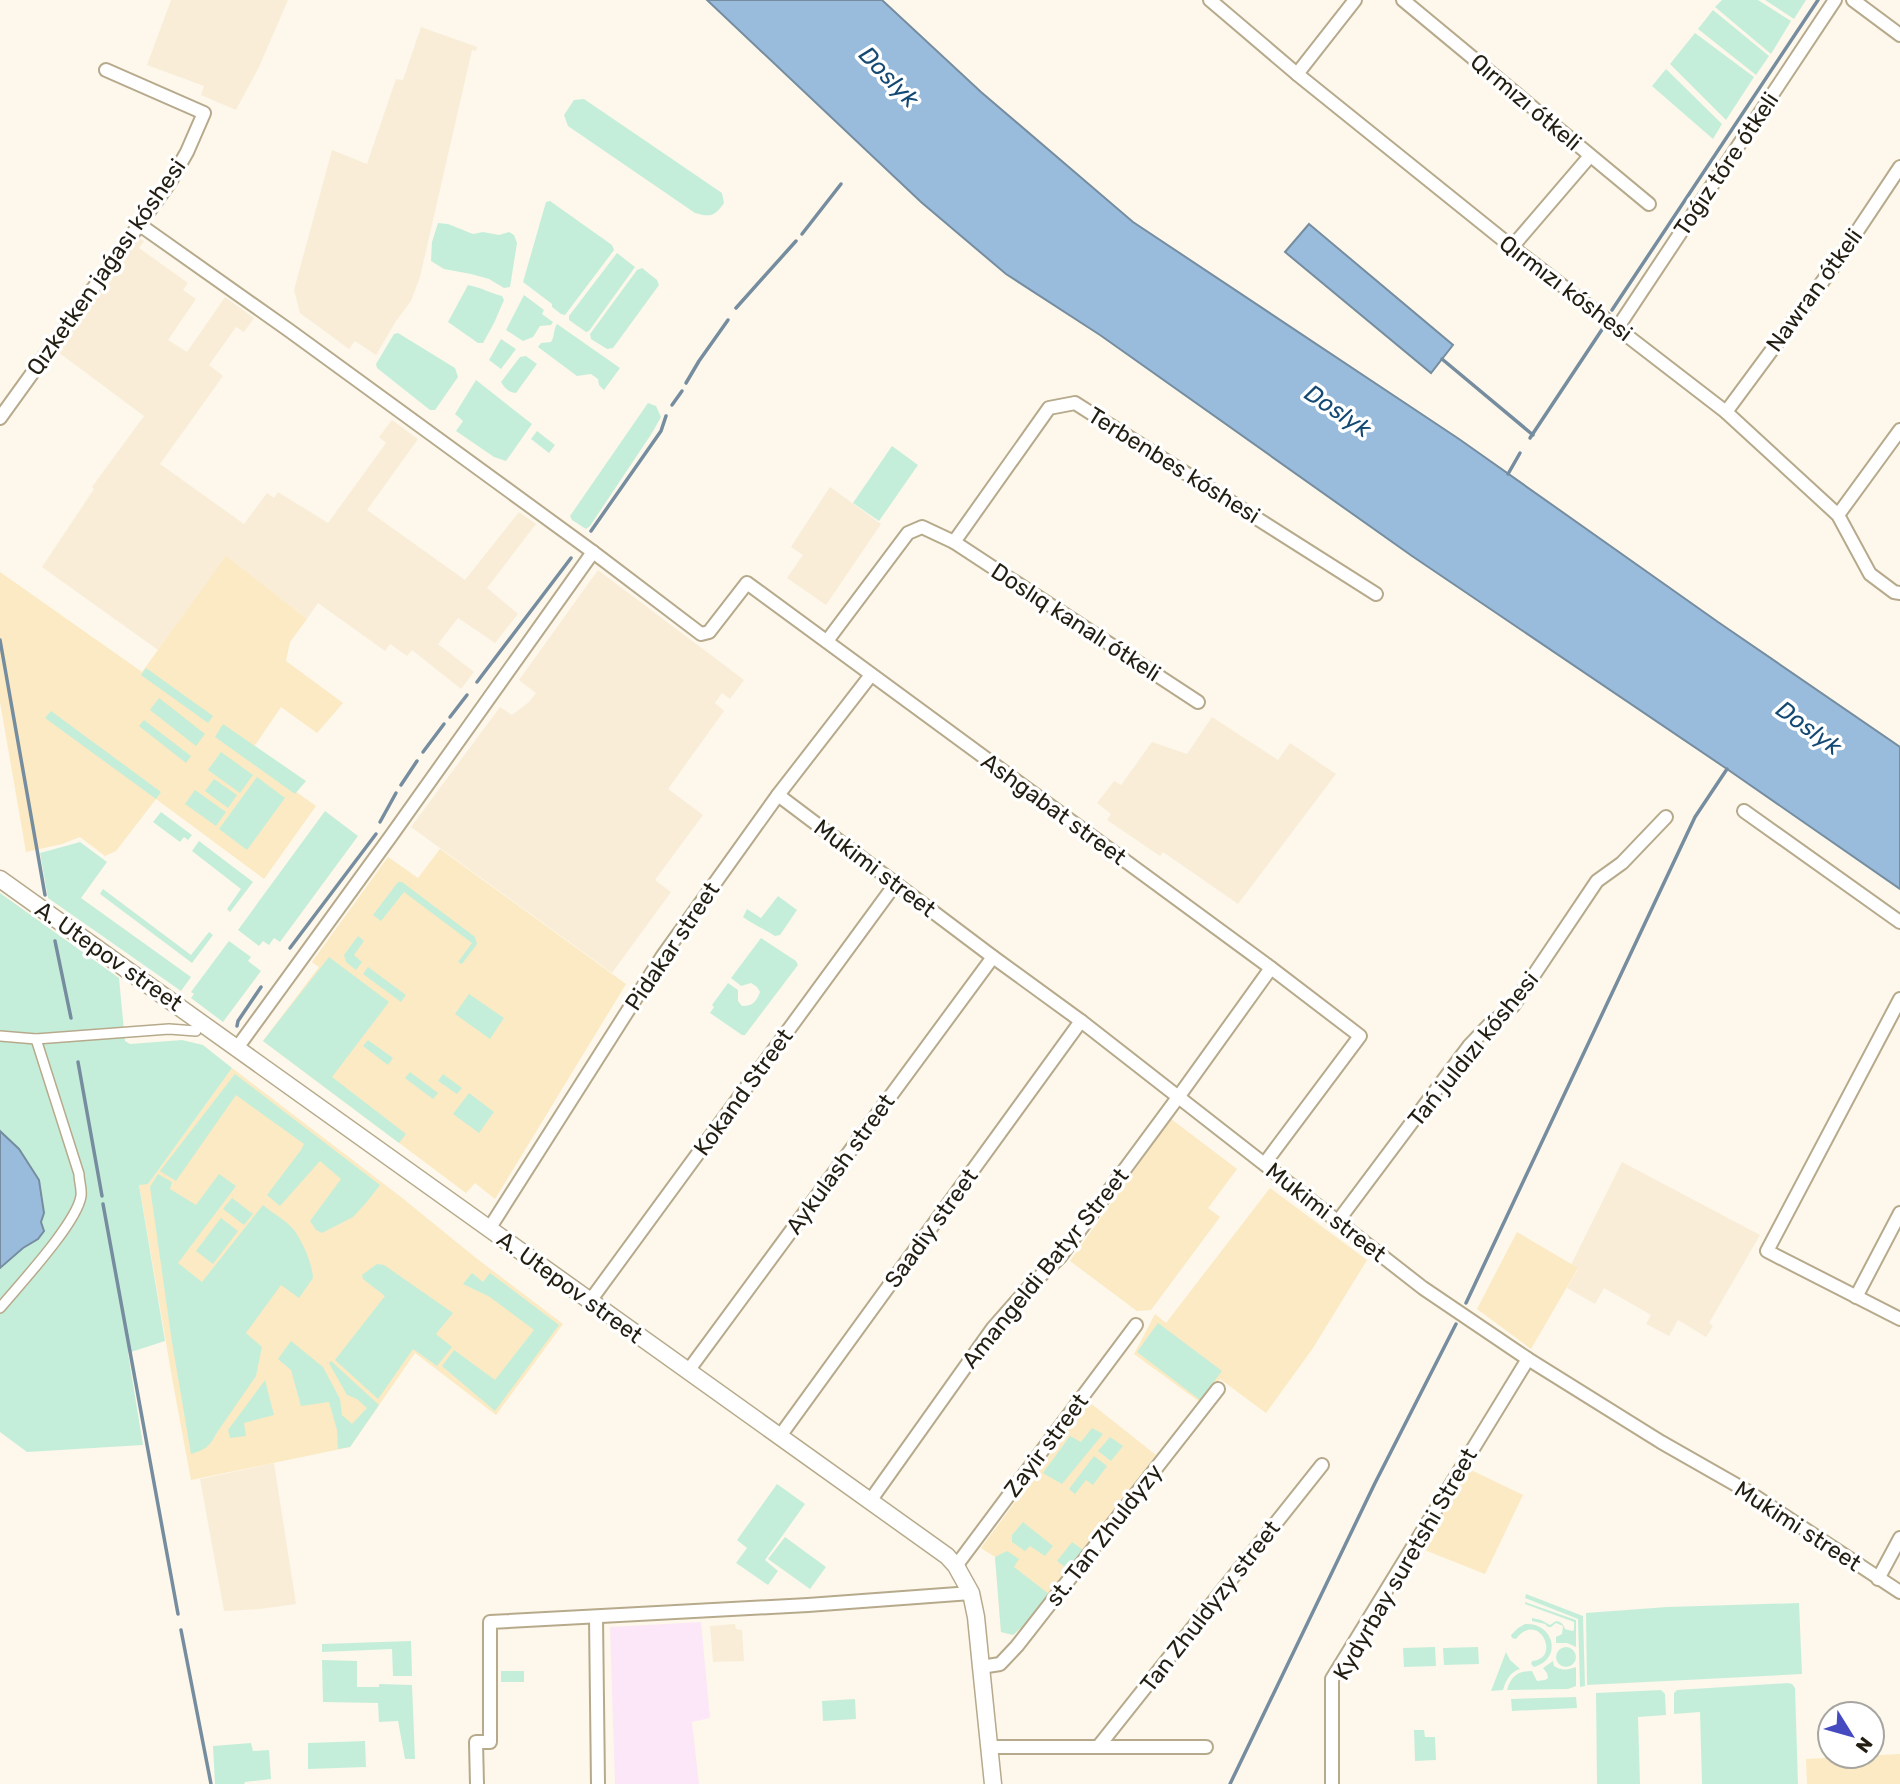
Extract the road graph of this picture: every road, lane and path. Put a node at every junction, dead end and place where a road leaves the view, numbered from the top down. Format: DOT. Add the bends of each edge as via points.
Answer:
graph roads {
  1 [pos="1210,0"];
  2 [pos="1403,0"];
  3 [pos="1835,0"];
  4 [pos="1853,0"];
  5 [pos="1352,1"];
  6 [pos="1900,34"];
  7 [pos="106,70"];
  8 [pos="1297,74"];
  9 [pos="1590,156"];
  10 [pos="1900,167"];
  11 [pos="1649,204"];
  12 [pos="140,225"];
  13 [pos="1511,247"];
  14 [pos="1618,327"];
  15 [pos="1726,412"];
  16 [pos="0,418"];
  17 [pos="1900,430"];
  18 [pos="1838,515"];
  19 [pos="954,542"];
  20 [pos="593,552"];
  21 [pos="1900,593"];
  22 [pos="1377,594"];
  23 [pos="827,641"];
  24 [pos="871,675"];
  25 [pos="1198,702"];
  26 [pos="778,795"];
  27 [pos="1744,811"];
  28 [pos="1666,817"];
  29 [pos="0,879"];
  30 [pos="896,883"];
  31 [pos="1900,922"];
  32 [pos="993,957"];
  33 [pos="1271,968"];
  34 [pos="1900,999"];
  35 [pos="1081,1021"];
  36 [pos="196,1031"];
  37 [pos="0,1036"];
  38 [pos="36,1038"];
  39 [pos="237,1048"];
  40 [pos="1179,1096"];
  41 [pos="1265,1163"];
  42 [pos="1900,1213"];
  43 [pos="1338,1221"];
  44 [pos="489,1229"];
  45 [pos="1856,1297"];
  46 [pos="590,1301"];
  47 [pos="0,1308"];
  48 [pos="1900,1319"];
  49 [pos="1136,1325"];
  50 [pos="1528,1359"];
  51 [pos="688,1371"];
  52 [pos="1218,1389"];
  53 [pos="780,1436"];
  54 [pos="1322,1465"];
  55 [pos="870,1501"];
  56 [pos="1900,1538"];
  57 [pos="956,1566"];
  58 [pos="1878,1578"];
  59 [pos="1900,1592"];
  60 [pos="971,1593"];
  61 [pos="596,1617"];
  62 [pos="981,1667"];
  63 [pos="990,1747"];
  64 [pos="1098,1747"];
  65 [pos="1206,1747"];
  66 [pos="477,1784"];
  67 [pos="598,1784"];
  68 [pos="993,1784"];
  69 [pos="1332,1784"];
  1 -- 8 [label="street, Qırmızı kóshesi"];
  2 -- 9 [label="street, Qırmızı ótkeli"];
  3 -- 14 [label="street, Toǵız tóre ótkeli"];
  4 -- 6 [label="street"];
  5 -- 8 [label="street"];
  7 -- 12 [label="street, Qızketken jaǵası kóshesi" via="204,113 170,182"];
  8 -- 13 [label="street, Qırmızı kóshesi"];
  9 -- 11 [label="street, Qırmızı ótkeli"];
  9 -- 13 [label="street"];
  10 -- 15 [label="street, Nawran ótkeli" via="1834,266"];
  12 -- 16 [label="street, Qızketken jaǵası kóshesi"];
  12 -- 20 [label="street"];
  13 -- 14 [label="street, Qırmızı kóshesi"];
  14 -- 15 [label="street, Qırmızı kóshesi"];
  15 -- 18 [label="street, Qırmızı kóshesi"];
  17 -- 18 [label="street"];
  18 -- 21 [label="street, Qırmızı kóshesi" via="1870,574"];
  19 -- 22 [label="street, Terbenbes kóshesi" via="1049,408 1076,403"];
  19 -- 23 [label="street" via="922,527 908,533"];
  19 -- 25 [label="street, Doslıq kanalı ótkeli"];
  20 -- 23 [label="street, Ashgabat street" via="701,634 709,632 747,583"];
  20 -- 39 [label="street"];
  23 -- 24 [label="street, Ashgabat street"];
  24 -- 26 [label="street, Pidakar street"];
  24 -- 33 [label="street, Ashgabat street"];
  26 -- 30 [label="street, Mukimi street"];
  26 -- 44 [label="street, Pidakar street" via="662,957"];
  27 -- 31 [label="street"];
  28 -- 43 [label="street, Tań juldızı kóshesi" via="1622,863 1597,881 1513,1006 1469,1046"];
  29 -- 39 [label="main road, A. Utepov street"];
  30 -- 32 [label="street, Mukimi street"];
  30 -- 46 [label="street, Kokand Street"];
  32 -- 35 [label="street, Mukimi street"];
  32 -- 51 [label="street, Aykulash street"];
  33 -- 40 [label="street, Amangeldi Batyr Street"];
  33 -- 41 [label="street, Ashgabat street" via="1360,1036"];
  34 -- 45 [label="street" via="1767,1251"];
  35 -- 40 [label="street, Mukimi street"];
  35 -- 53 [label="street, Saadiy street"];
  36 -- 38 [label="street" via="169,1028"];
  37 -- 38 [label="street"];
  38 -- 47 [label="street" via="79,1174 81,1194 63,1232"];
  39 -- 44 [label="main road, A. Utepov street"];
  40 -- 41 [label="street, Mukimi street"];
  40 -- 55 [label="street, Amangeldi Batyr Street" via="1060,1257 993,1328"];
  41 -- 43 [label="street, Mukimi street"];
  42 -- 45 [label="street"];
  43 -- 50 [label="street, Mukimi street" via="1443,1302"];
  44 -- 46 [label="main road, A. Utepov street"];
  45 -- 48 [label="street"];
  46 -- 51 [label="main road, A. Utepov street"];
  49 -- 57 [label="street, Zayir street"];
  50 -- 58 [label="street, Mukimi street" via="1748,1492"];
  50 -- 69 [label="street, Kydyrbay suretshi Street" via="1332,1679"];
  51 -- 53 [label="main road, A. Utepov street"];
  52 -- 62 [label="street, st. Tan Zhuldyzy" via="1017,1646 1000,1664"];
  53 -- 55 [label="main road, A. Utepov street"];
  54 -- 64 [label="street, Tan Zhuldyzy street"];
  55 -- 57 [label="main road, A. Utepov street"];
  56 -- 58 [label="street"];
  57 -- 60 [label="main road, A. Utepov street"];
  58 -- 59 [label="street, Mukimi street"];
  60 -- 61 [label="street"];
  60 -- 62 [label="main road, A. Utepov street"];
  61 -- 66 [label="street" via="490,1622 490,1742 476,1742"];
  61 -- 67 [label="street"];
  62 -- 63 [label="main road, A. Utepov street"];
  63 -- 64 [label="street"];
  63 -- 68 [label="main road, A. Utepov street"];
  64 -- 65 [label="street"];
}
